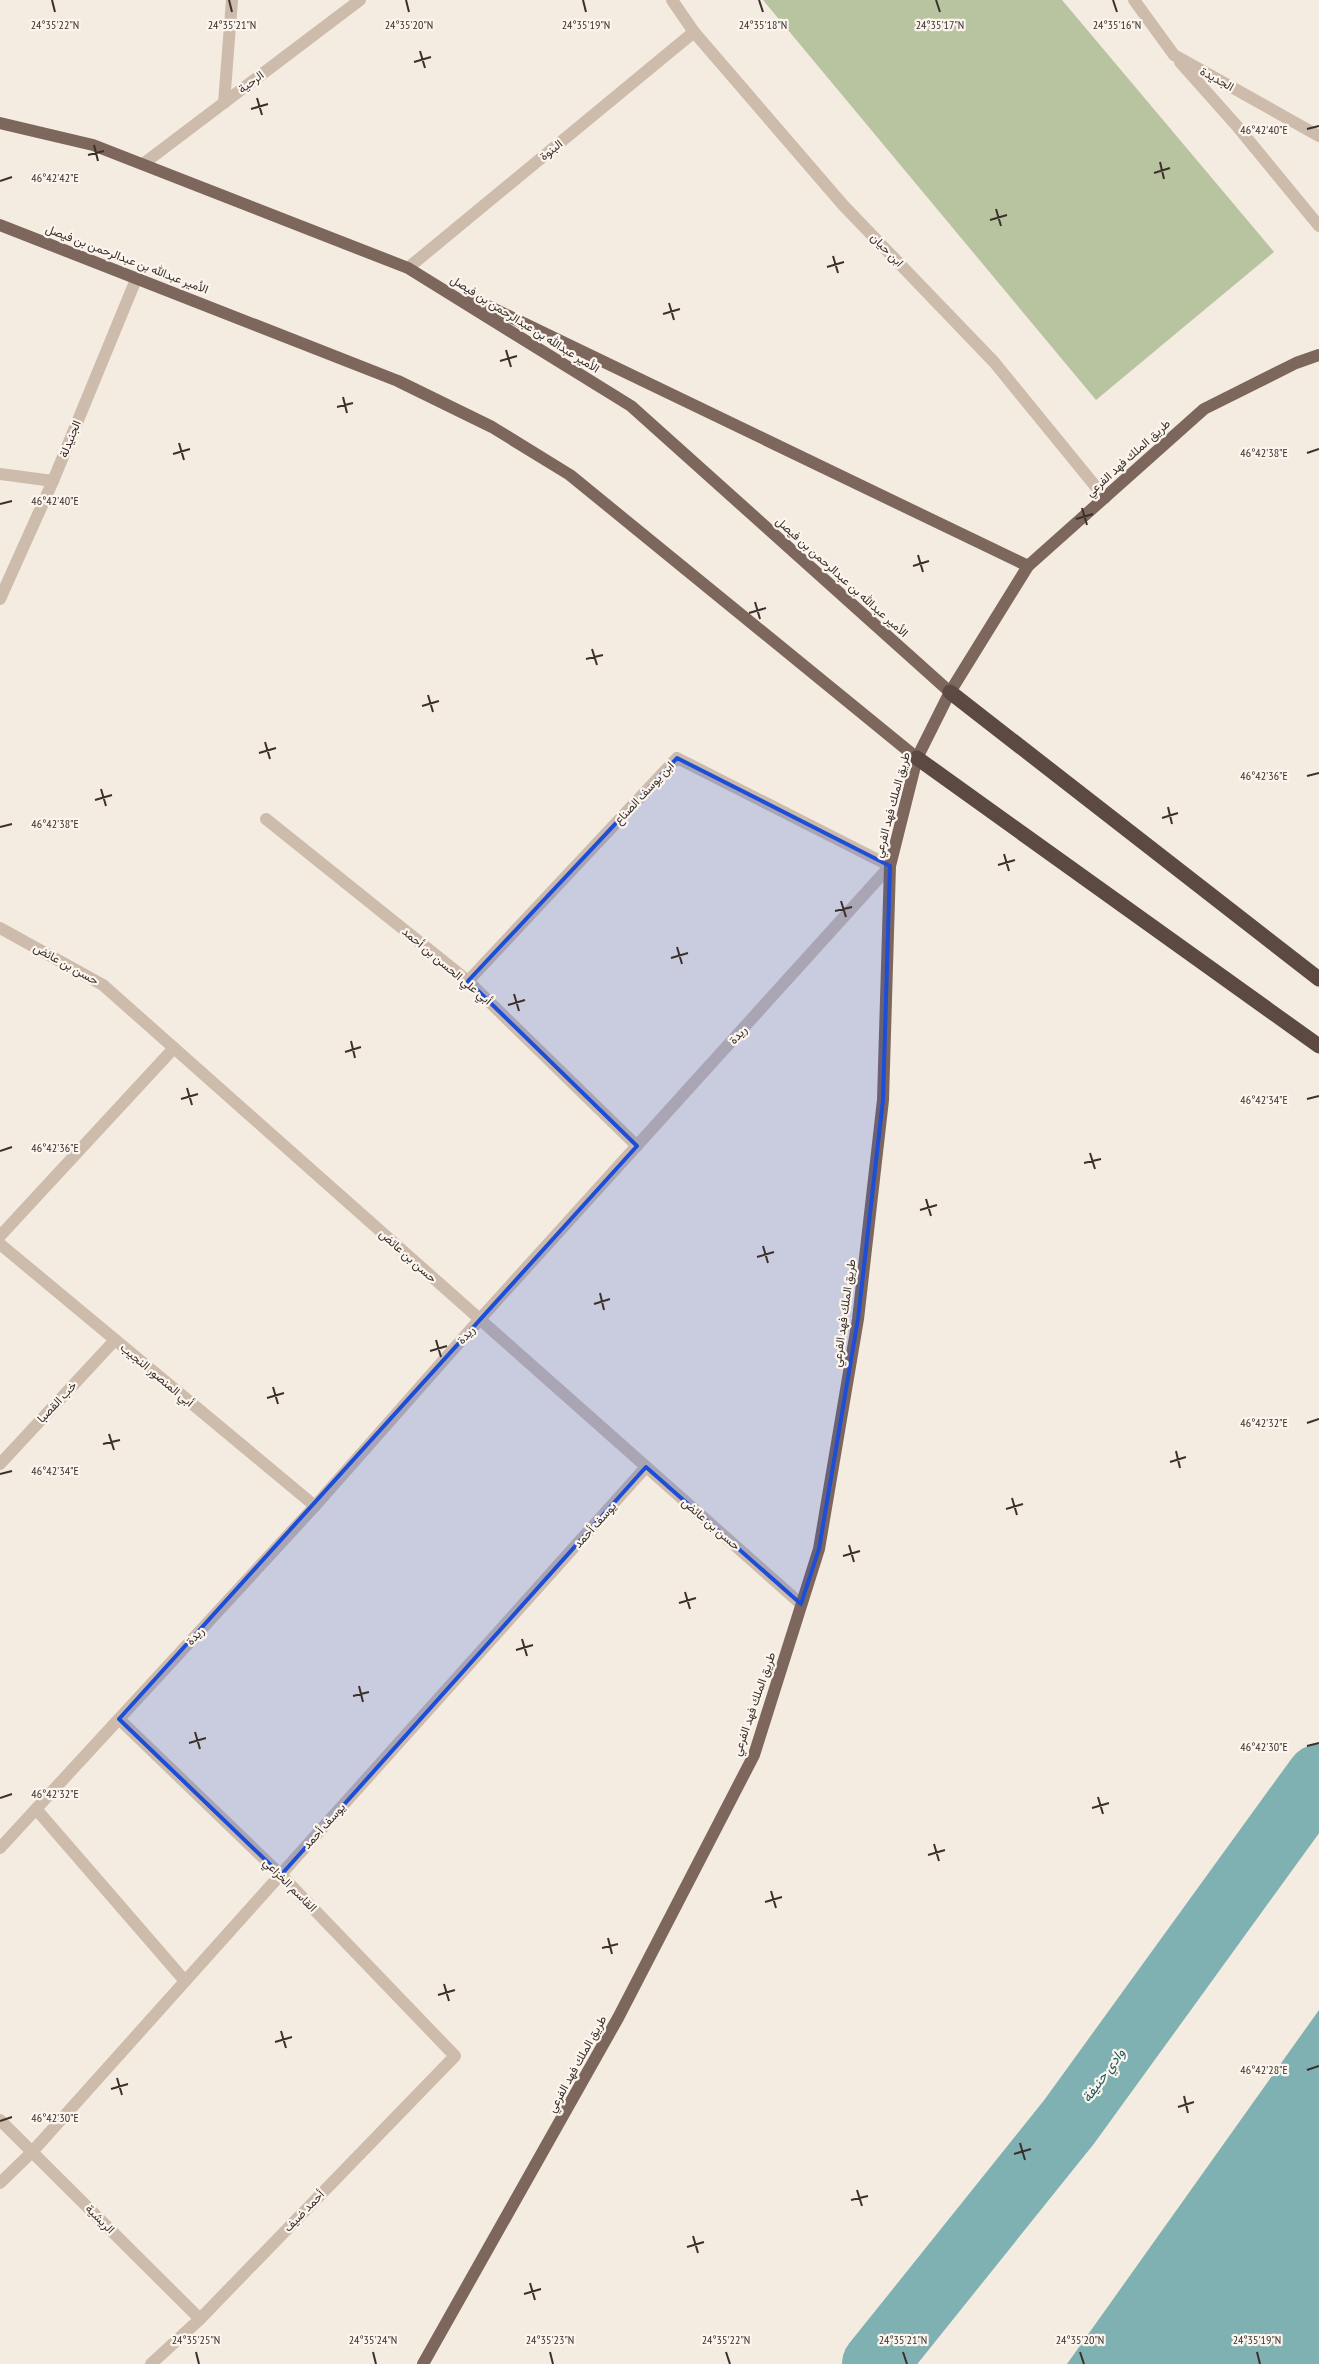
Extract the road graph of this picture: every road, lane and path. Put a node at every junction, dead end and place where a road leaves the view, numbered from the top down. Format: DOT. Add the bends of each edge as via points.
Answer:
graph roads {
  1 [pos="232,0"];
  2 [pos="360,0"];
  3 [pos="672,0"];
  4 [pos="1134,0"];
  5 [pos="694,32"];
  6 [pos="1174,55"];
  7 [pos="224,103"];
  8 [pos="0,123"];
  9 [pos="1319,136"];
  10 [pos="143,164"];
  11 [pos="0,225"];
  12 [pos="1319,226"];
  13 [pos="408,268"];
  14 [pos="137,277"];
  15 [pos="1319,355"];
  16 [pos="0,474"];
  17 [pos="53,481"];
  18 [pos="1105,498"];
  19 [pos="1028,566"];
  20 [pos="0,599"];
  21 [pos="950,692"];
  22 [pos="916,758"];
  23 [pos="266,819"];
  24 [pos="890,866"];
  25 [pos="0,928"];
  26 [pos="1319,979"];
  27 [pos="468,980"];
  28 [pos="1319,1046"];
  29 [pos="174,1048"];
  30 [pos="637,1146"];
  31 [pos="0,1236"];
  32 [pos="0,1244"];
  33 [pos="480,1319"];
  34 [pos="115,1340"];
  35 [pos="0,1464"];
  36 [pos="646,1467"];
  37 [pos="315,1506"];
  38 [pos="801,1604"];
  39 [pos="119,1719"];
  40 [pos="36,1809"];
  41 [pos="0,1848"];
  42 [pos="280,1875"];
  43 [pos="186,1981"];
  44 [pos="455,2056"];
  45 [pos="0,2120"];
  46 [pos="32,2152"];
  47 [pos="0,2183"];
  48 [pos="200,2319"];
  49 [pos="151,2364"];
  50 [pos="423,2364"];
  1 -- 7 [label="street"];
  2 -- 7 [label="street, الرحية"];
  3 -- 5 [label="street, ابن حيان"];
  4 -- 6 [label="street, الجديدة"];
  5 -- 13 [label="street, البنوة"];
  5 -- 18 [label="street, ابن حيان" via="843,205 994,362"];
  6 -- 9 [label="street, الجديدة"];
  6 -- 12 [label="street"];
  7 -- 10 [label="street, الرحية"];
  8 -- 10 [label="main road, الأمير عبدالله بن عبدالرحمن بن فيصل" via="93,146"];
  10 -- 13 [label="main road, الأمير عبدالله بن عبدالرحمن بن فيصل"];
  11 -- 14 [label="main road, الأمير عبدالله بن عبدالرحمن بن فيصل"];
  13 -- 19 [label="main road"];
  13 -- 21 [label="main road, الأمير عبدالله بن عبدالرحمن بن فيصل" via="632,406"];
  14 -- 17 [label="street, الجنيدلة"];
  14 -- 22 [label="main road, الأمير عبدالله بن عبدالرحمن بن فيصل" via="398,381 492,427 570,475"];
  15 -- 18 [label="main road, طريق الملك فهد الفرعي" via="1296,363 1204,409"];
  16 -- 17 [label="street"];
  17 -- 20 [label="street, الجنيدلة"];
  18 -- 19 [label="main road, طريق الملك فهد الفرعي"];
  19 -- 21 [label="main road, طريق الملك فهد الفرعي"];
  21 -- 22 [label="main road, طريق الملك فهد الفرعي"];
  21 -- 26 [label="highway"];
  22 -- 24 [label="main road, طريق الملك فهد الفرعي"];
  22 -- 28 [label="highway"];
  23 -- 27 [label="street, أبي علي الحسن بن أحمد"];
  24 -- 27 [label="street, ابن يوسف الصناع" via="677,758"];
  24 -- 30 [label="street, ريدة"];
  24 -- 38 [label="main road, طريق الملك فهد الفرعي" via="883,1100 858,1319 818,1549"];
  25 -- 29 [label="street, حسن بن عائض" via="103,985"];
  27 -- 30 [label="street, أبي علي الحسن بن أحمد"];
  29 -- 31 [label="street"];
  29 -- 33 [label="street, حسن بن عائض"];
  30 -- 33 [label="street, ريدة"];
  32 -- 34 [label="street, أبي المنصور النجيب"];
  33 -- 36 [label="street, حسن بن عائض"];
  33 -- 37 [label="street, ريدة"];
  34 -- 35 [label="street, خب القصبا"];
  34 -- 37 [label="street, أبي المنصور النجيب"];
  36 -- 38 [label="street, حسن بن عائض"];
  36 -- 42 [label="street, يوسف أحمد"];
  37 -- 39 [label="street, ريدة"];
  38 -- 50 [label="main road, طريق الملك فهد الفرعي" via="754,1755 618,2018"];
  39 -- 40 [label="street, ريدة"];
  39 -- 42 [label="street, القاسم الخزاعي"];
  40 -- 41 [label="street, ريدة"];
  40 -- 43 [label="street"];
  42 -- 43 [label="street, يوسف أحمد"];
  42 -- 44 [label="street, القاسم الخزاعي"];
  43 -- 46 [label="street, يوسف أحمد"];
  44 -- 48 [label="street, أحمد ضيف"];
  45 -- 46 [label="street, الريشية"];
  46 -- 47 [label="street, يوسف أحمد"];
  46 -- 48 [label="street, الريشية"];
  48 -- 49 [label="street, أحمد ضيف"];
}
